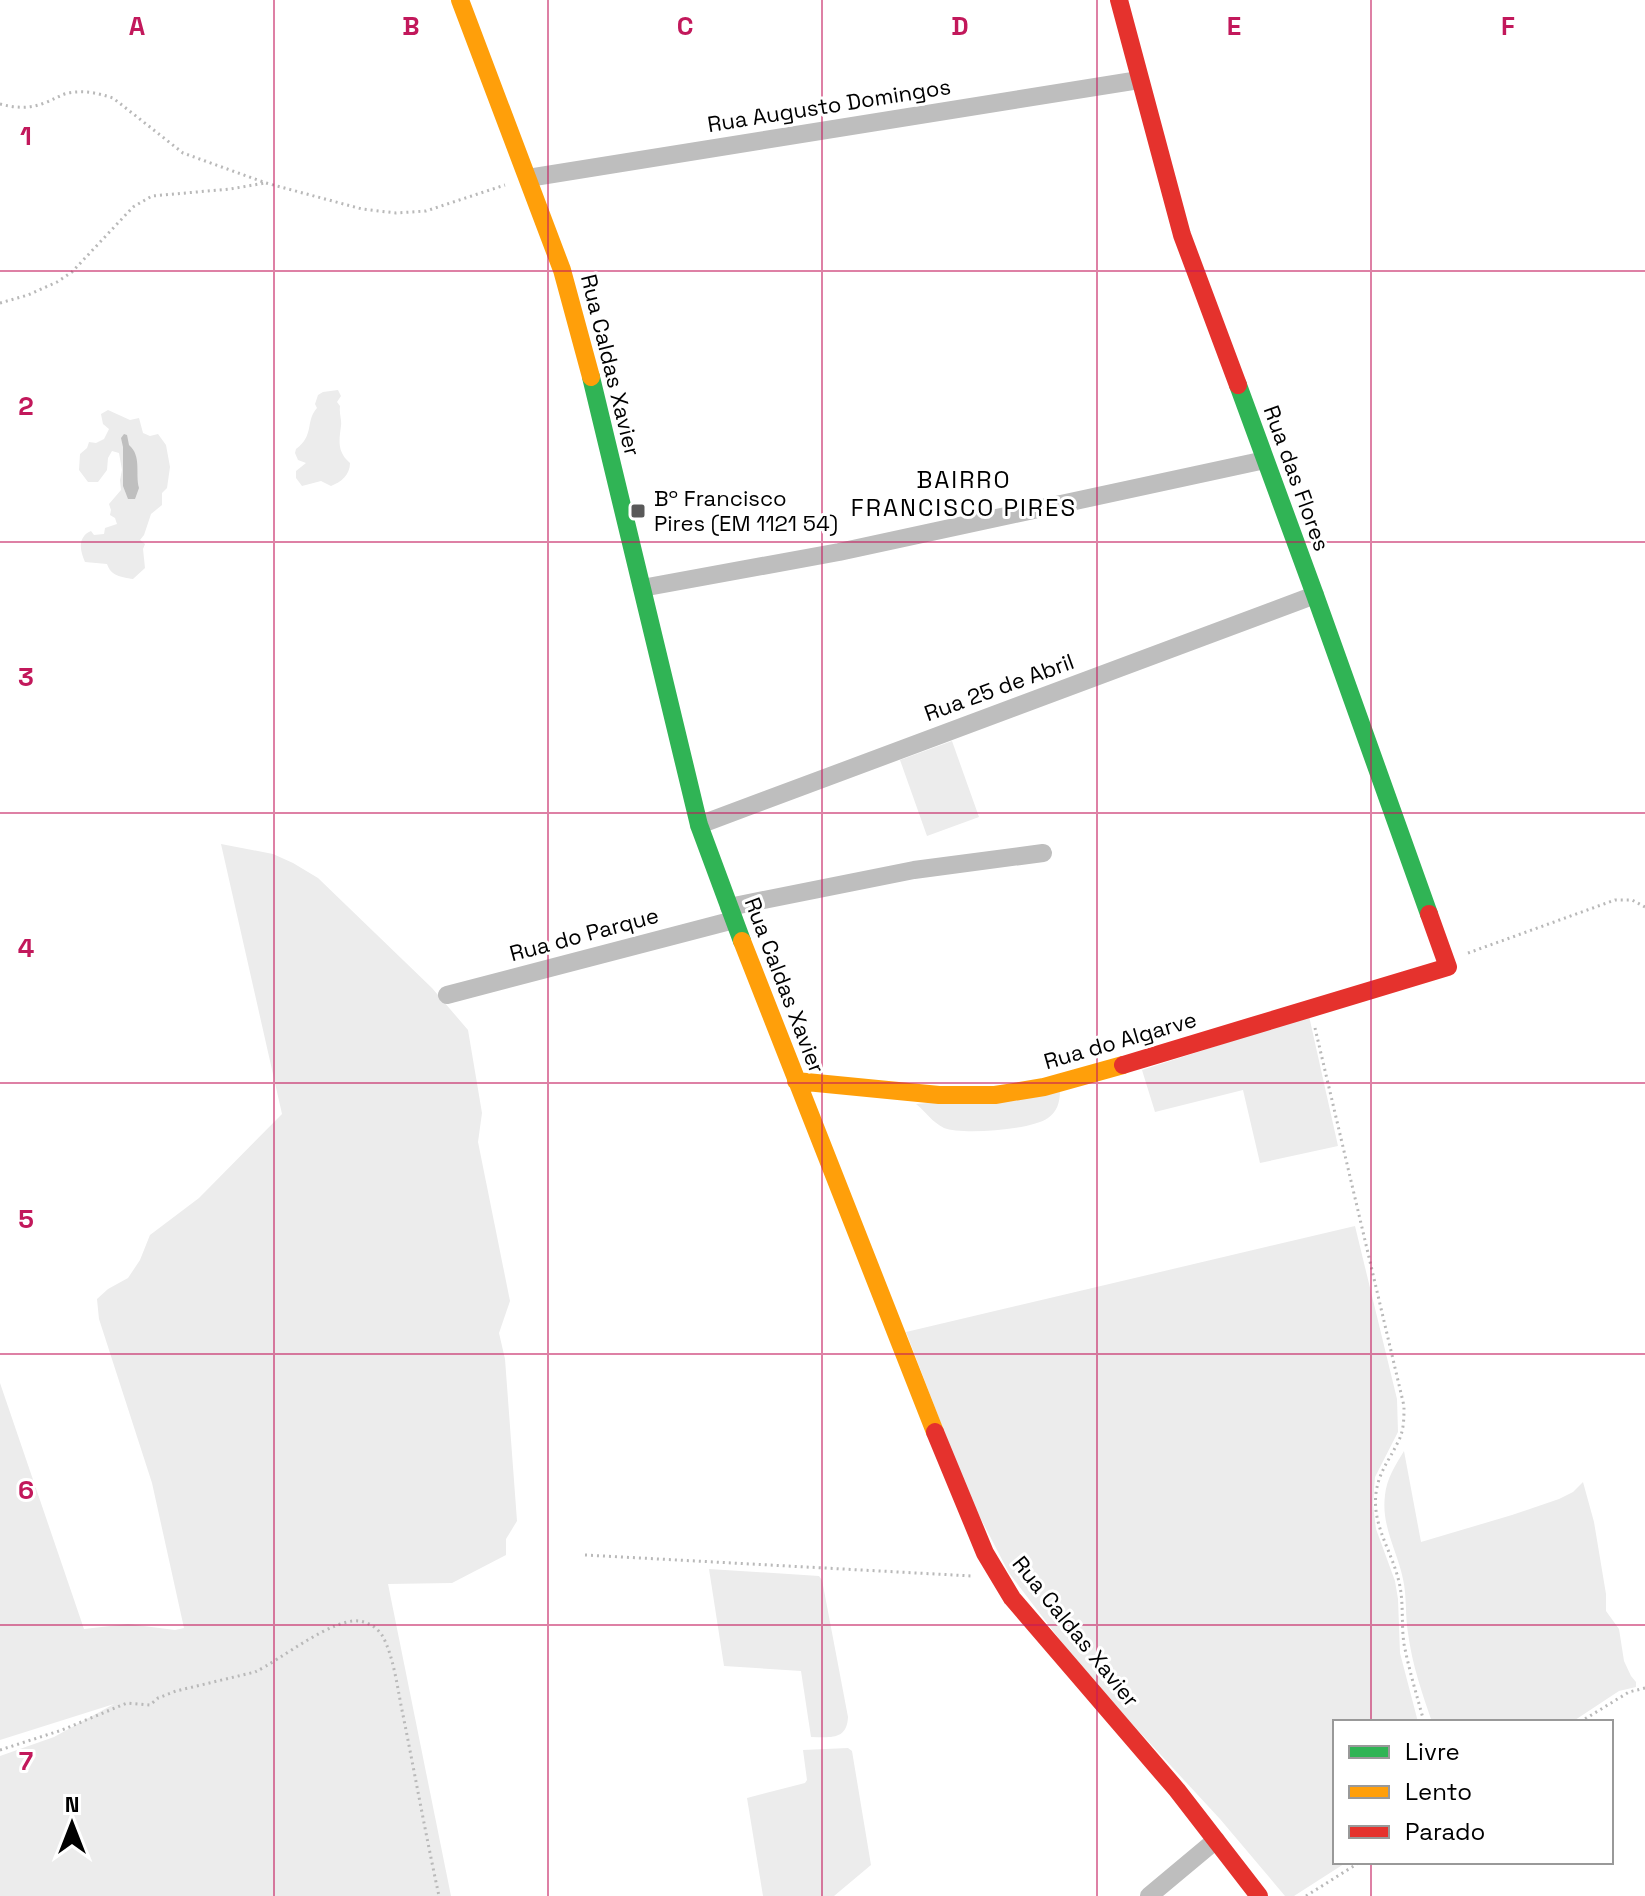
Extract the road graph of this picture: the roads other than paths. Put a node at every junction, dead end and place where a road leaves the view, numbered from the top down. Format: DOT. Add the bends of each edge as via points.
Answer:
graph roads {
  1 [pos="460,0"];
  2 [pos="1119,0"];
  3 [pos="1139,80"];
  4 [pos="528,178"];
  5 [pos="1265,460"];
  6 [pos="642,588"];
  7 [pos="1315,595"];
  8 [pos="699,825"];
  9 [pos="1043,853"];
  10 [pos="732,914"];
  11 [pos="1447,964"];
  12 [pos="447,995"];
  13 [pos="796,1081"];
  14 [pos="1216,1840"];
  15 [pos="1149,1896"];
  16 [pos="1259,1896"];
  1 -- 4 [label="street, Rua Caldas Xavier"];
  2 -- 3 [label="street, Rua das Flores"];
  3 -- 4 [label="street, Rua Augusto Domingos"];
  3 -- 5 [label="street, Rua das Flores" via="1182,235"];
  4 -- 6 [label="street, Rua Caldas Xavier" via="562,270"];
  5 -- 6 [label="street" via="839,552"];
  5 -- 7 [label="street, Rua das Flores"];
  6 -- 8 [label="street, Rua Caldas Xavier"];
  7 -- 8 [label="street, Rua 25 de Abril"];
  7 -- 11 [label="street, Rua das Flores"];
  8 -- 10 [label="street, Rua Caldas Xavier"];
  9 -- 10 [label="street, Rua do Parque" via="914,870"];
  10 -- 12 [label="street, Rua do Parque"];
  10 -- 13 [label="street, Rua Caldas Xavier"];
  11 -- 13 [label="street, Rua do Algarve" via="1044,1087 995,1095 939,1095"];
  13 -- 14 [label="street, Rua Caldas Xavier" via="985,1553 1012,1598"];
  14 -- 15 [label="street"];
  14 -- 16 [label="street, Rua Caldas Xavier"];
}
